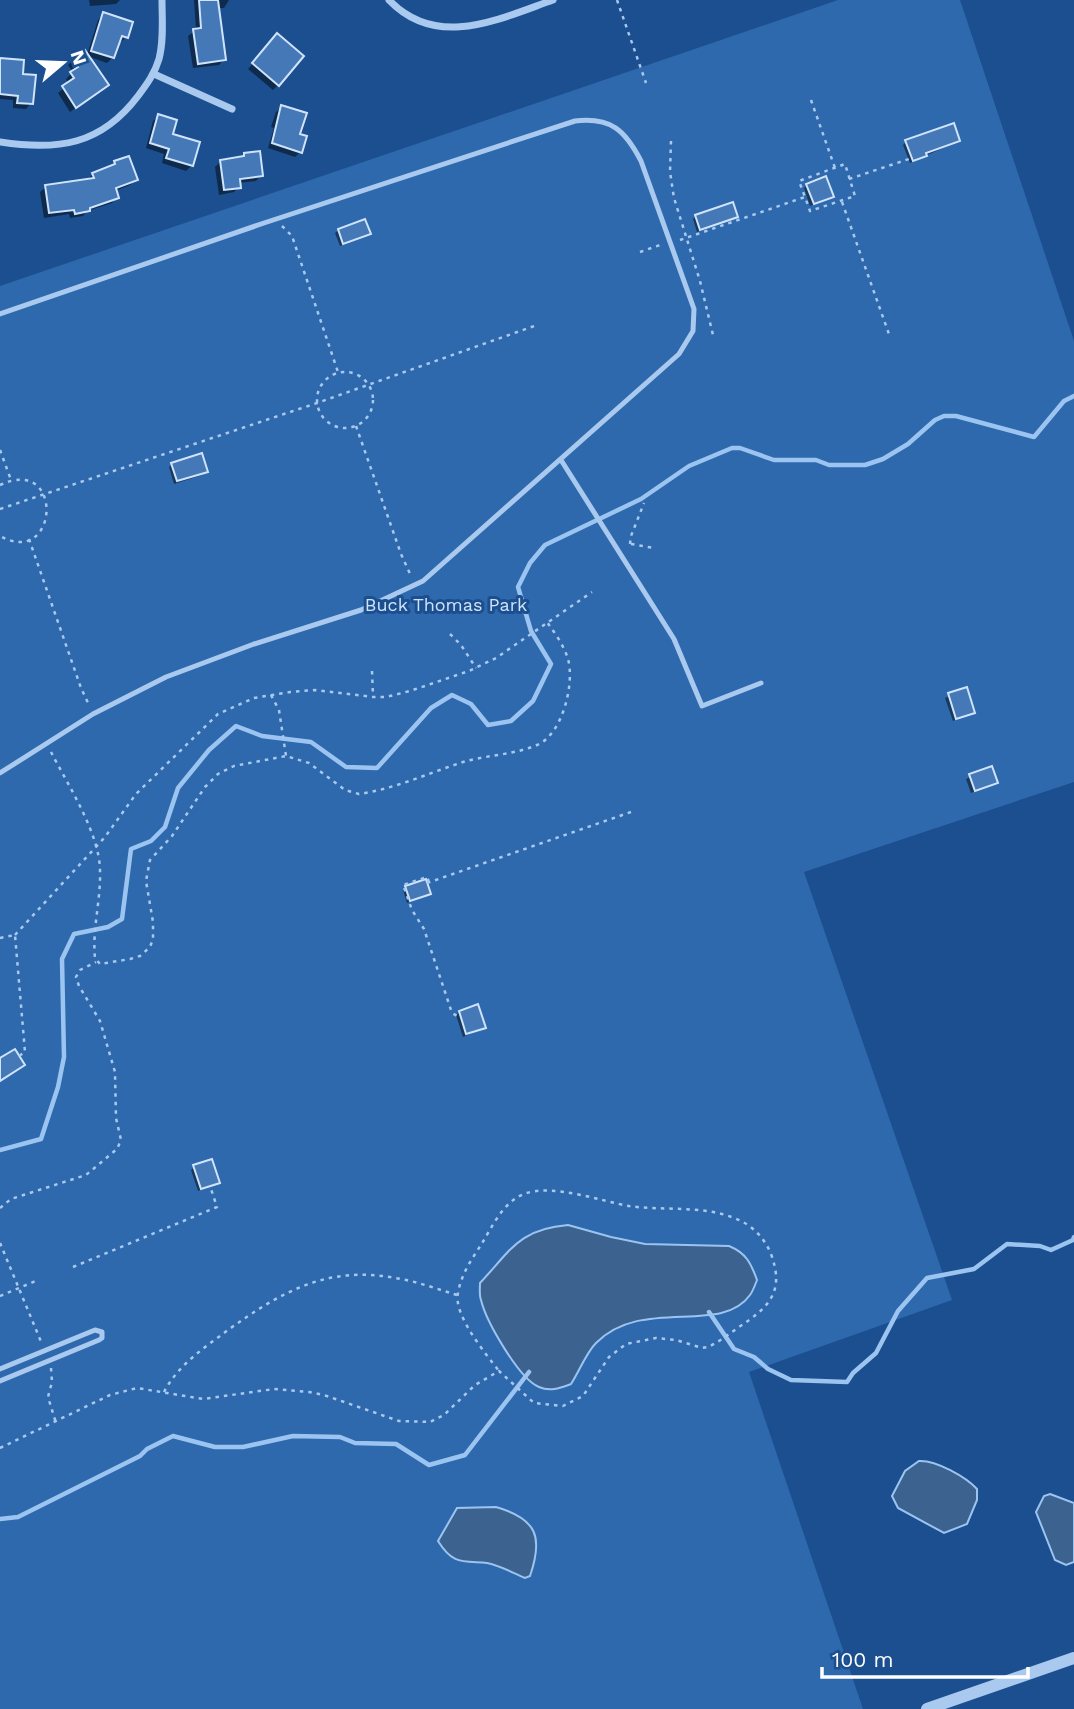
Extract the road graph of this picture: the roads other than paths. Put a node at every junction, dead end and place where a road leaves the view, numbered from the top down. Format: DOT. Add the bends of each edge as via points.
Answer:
graph roads {
  1 [pos="162,0"];
  2 [pos="389,0"];
  3 [pos="552,0"];
  4 [pos="154,74"];
  5 [pos="232,109"];
  6 [pos="0,142"];
  7 [pos="0,314"];
  8 [pos="561,460"];
  9 [pos="761,682"];
  10 [pos="0,773"];
  11 [pos="0,1369"];
  12 [pos="0,1381"];
  13 [pos="1074,1658"];
  14 [pos="927,1709"];
  1 -- 4 [label="street" via="161,46"];
  2 -- 3 [label="street" via="412,18 454,28 474,26"];
  4 -- 5 [label="street"];
  4 -- 6 [label="street" via="122,114 93,135 64,145 31,147"];
  7 -- 8 [label="lane" via="575,121 609,123 633,146 646,173 694,309 693,331 679,354"];
  8 -- 9 [label="lane" via="674,639 702,706"];
  8 -- 10 [label="lane" via="416,586 361,610 166,677 93,714"];
  11 -- 12 [label="lane" via="94,1330 102,1332 99,1340"];
  13 -- 14 [label="street"];
}
